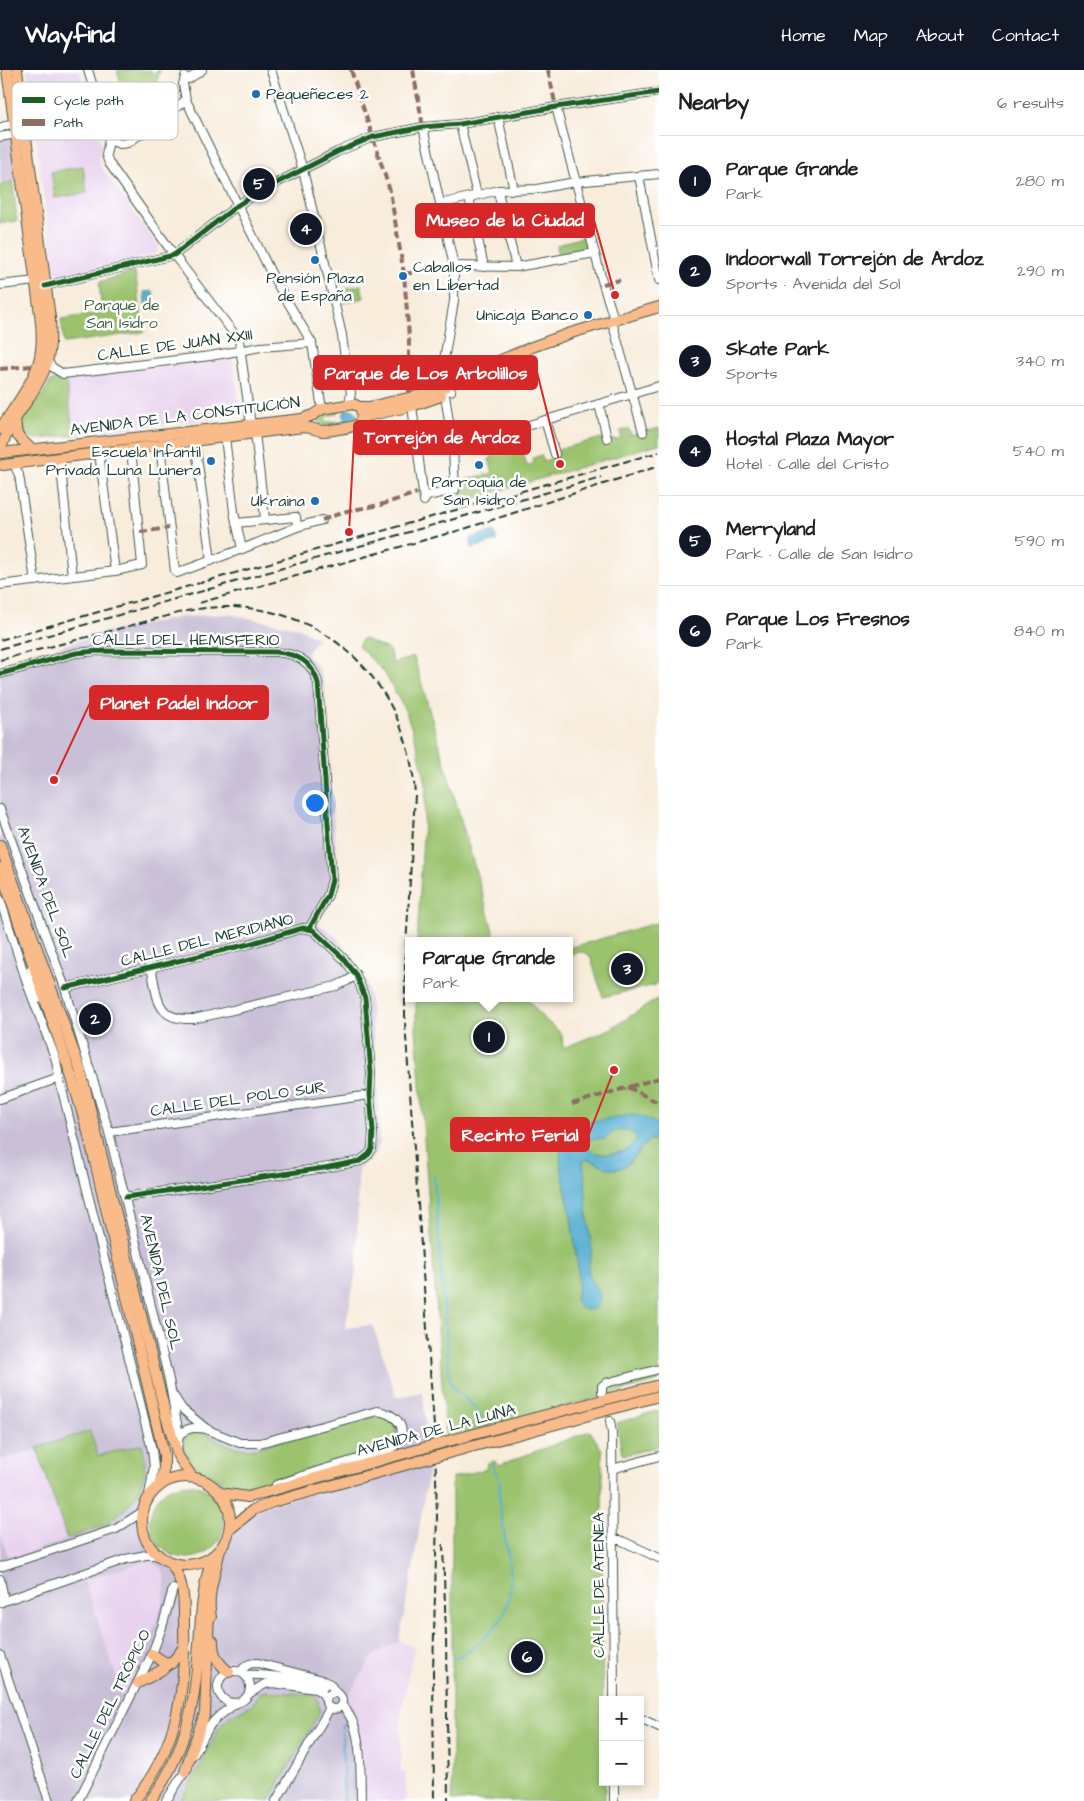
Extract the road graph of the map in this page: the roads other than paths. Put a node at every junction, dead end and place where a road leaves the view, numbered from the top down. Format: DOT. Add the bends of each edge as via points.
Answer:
graph roads {
  1 [pos="7,70"];
  2 [pos="88,70"];
  3 [pos="202,70"];
  4 [pos="271,70"];
  5 [pos="184,74"];
  6 [pos="92,82"];
  7 [pos="12,92"];
  8 [pos="659,92"];
  9 [pos="186,100"];
  10 [pos="178,106"];
  11 [pos="556,107"];
  12 [pos="498,117"];
  13 [pos="460,124"];
  14 [pos="422,127"];
  15 [pos="12,131"];
  16 [pos="0,137"];
  17 [pos="22,140"];
  18 [pos="109,140"];
  19 [pos="132,140"];
  20 [pos="303,170"];
  21 [pos="659,174"];
  22 [pos="639,176"];
  23 [pos="575,182"];
  24 [pos="499,190"];
  25 [pos="514,190"];
  26 [pos="473,196"];
  27 [pos="440,204"];
  28 [pos="238,206"];
  29 [pos="595,253"];
  30 [pos="174,255"];
  31 [pos="454,266"];
  32 [pos="484,267"];
  33 [pos="516,267"];
  34 [pos="659,280"];
  35 [pos="40,284"];
  36 [pos="0,285"];
  37 [pos="659,307"];
  38 [pos="659,313"];
  39 [pos="614,322"];
  40 [pos="312,343"];
  41 [pos="241,350"];
  42 [pos="47,361"];
  43 [pos="344,366"];
  44 [pos="316,370"];
  45 [pos="659,386"];
  46 [pos="445,391"];
  47 [pos="633,394"];
  48 [pos="349,404"];
  49 [pos="599,404"];
  50 [pos="412,406"];
  51 [pos="360,407"];
  52 [pos="322,409"];
  53 [pos="313,415"];
  54 [pos="362,418"];
  55 [pos="15,419"];
  56 [pos="545,420"];
  57 [pos="0,428"];
  58 [pos="316,428"];
  59 [pos="253,429"];
  60 [pos="643,432"];
  61 [pos="225,437"];
  62 [pos="607,438"];
  63 [pos="195,441"];
  64 [pos="160,446"];
  65 [pos="452,448"];
  66 [pos="31,449"];
  67 [pos="130,449"];
  68 [pos="0,452"];
  69 [pos="99,453"];
  70 [pos="555,454"];
  71 [pos="60,458"];
  72 [pos="14,464"];
  73 [pos="2,468"];
  74 [pos="265,520"];
  75 [pos="322,520"];
  76 [pos="236,523"];
  77 [pos="297,527"];
  78 [pos="242,549"];
  79 [pos="211,560"];
  80 [pos="114,571"];
  81 [pos="72,576"];
  82 [pos="35,582"];
  83 [pos="0,584"];
  84 [pos="0,674"];
  85 [pos="0,809"];
  86 [pos="0,845"];
  87 [pos="0,868"];
  88 [pos="0,899"];
  89 [pos="23,922"];
  90 [pos="308,929"];
  91 [pos="27,945"];
  92 [pos="151,968"];
  93 [pos="356,975"];
  94 [pos="65,988"];
  95 [pos="48,1037"];
  96 [pos="59,1078"];
  97 [pos="370,1095"];
  98 [pos="0,1099"];
  99 [pos="110,1132"];
  100 [pos="126,1197"];
  101 [pos="659,1369"];
  102 [pos="659,1385"];
  103 [pos="171,1391"];
  104 [pos="602,1392"];
  105 [pos="659,1396"];
  106 [pos="610,1421"];
  107 [pos="208,1430"];
  108 [pos="179,1435"];
  109 [pos="177,1451"];
  110 [pos="659,1456"];
  111 [pos="612,1469"];
  112 [pos="192,1477"];
  113 [pos="160,1484"];
  114 [pos="220,1493"];
  115 [pos="149,1495"];
  116 [pos="248,1497"];
  117 [pos="142,1512"];
  118 [pos="230,1529"];
  119 [pos="613,1540"];
  120 [pos="220,1549"];
  121 [pos="157,1555"];
  122 [pos="212,1557"];
  123 [pos="659,1558"];
  124 [pos="171,1563"];
  125 [pos="0,1567"];
  126 [pos="0,1579"];
  127 [pos="173,1589"];
  128 [pos="0,1602"];
  129 [pos="209,1611"];
  130 [pos="185,1646"];
  131 [pos="152,1654"];
  132 [pos="0,1655"];
  133 [pos="172,1663"];
  134 [pos="229,1672"];
  135 [pos="243,1674"];
  136 [pos="138,1683"];
  137 [pos="250,1693"];
  138 [pos="331,1695"];
  139 [pos="614,1696"];
  140 [pos="236,1703"];
  141 [pos="340,1706"];
  142 [pos="330,1708"];
  143 [pos="644,1720"];
  144 [pos="659,1727"];
  145 [pos="186,1770"];
  146 [pos="614,1786"];
  147 [pos="48,1801"];
  148 [pos="78,1801"];
  149 [pos="134,1801"];
  150 [pos="150,1801"];
  151 [pos="166,1801"];
  152 [pos="276,1801"];
  153 [pos="360,1801"];
  154 [pos="614,1801"];
  1 -- 7 [label="main road"];
  2 -- 6 [label="street"];
  3 -- 5 [label="street" via="189,79"];
  4 -- 20 [label="street"];
  5 -- 9 [label="street" via="182,84"];
  8 -- 11 [label="street"];
  9 -- 10 [label="street"];
  9 -- 28 [label="street"];
  11 -- 12 [label="street"];
  11 -- 23 [label="street"];
  12 -- 13 [label="street"];
  12 -- 25 [label="street"];
  13 -- 14 [label="street"];
  13 -- 26 [label="street"];
  14 -- 20 [label="street" via="374,137"];
  14 -- 27 [label="street"];
  15 -- 16 [label="street"];
  17 -- 35 [label="main road"];
  18 -- 19 [label="street" via="120,144"];
  18 -- 30 [label="street" via="106,155 109,163"];
  20 -- 28 [label="street"];
  20 -- 43 [label="street" via="342,335"];
  21 -- 22 [label="street"];
  22 -- 23 [label="street"];
  22 -- 34 [label="street"];
  23 -- 25 [label="street"];
  23 -- 29 [label="street"];
  24 -- 25 [label="street"];
  24 -- 26 [label="street"];
  24 -- 33 [label="street"];
  26 -- 27 [label="street"];
  26 -- 32 [label="street"];
  27 -- 31 [label="street"];
  28 -- 30 [label="street"];
  28 -- 40 [label="street"];
  29 -- 33 [label="street"];
  29 -- 39 [label="street"];
  30 -- 35 [label="street"];
  30 -- 41 [label="street" via="239,340"];
  31 -- 32 [label="street"];
  31 -- 46 [label="street" via="454,301 444,360"];
  32 -- 33 [label="street"];
  35 -- 36 [label="street"];
  35 -- 42 [label="main road" via="50,329"];
  35 -- 57 [label="main road" via="40,358 33,376"];
  37 -- 39 [label="main road"];
  38 -- 39 [label="main road"];
  39 -- 46 [label="main road"];
  39 -- 47 [label="street"];
  40 -- 41 [label="street, CALLE DE JUAN XXIII"];
  40 -- 44 [label="street"];
  41 -- 42 [label="street, CALLE DE JUAN XXIII" via="63,374"];
  41 -- 59 [label="street"];
  42 -- 55 [label="main road" via="38,383"];
  43 -- 44 [label="street"];
  43 -- 48 [label="street" via="351,393"];
  44 -- 52 [label="street"];
  45 -- 47 [label="street"];
  46 -- 50 [label="main road"];
  46 -- 51 [label="main road"];
  46 -- 65 [label="street"];
  47 -- 49 [label="street"];
  47 -- 60 [label="street"];
  48 -- 51 [label="main road"];
  48 -- 52 [label="main road"];
  49 -- 56 [label="street"];
  49 -- 62 [label="street"];
  50 -- 54 [label="main road"];
  50 -- 65 [label="street" via="424,501 434,493 455,490"];
  51 -- 54 [label="main road"];
  52 -- 53 [label="main road"];
  53 -- 58 [label="main road" via="312,422"];
  53 -- 59 [label="main road, AVENIDA DE LA CONSTITUCIÓN"];
  54 -- 58 [label="main road, AVENIDA DE LA CONSTITUCIÓN" via="357,426 326,431"];
  55 -- 66 [label="main road" via="17,435"];
  55 -- 68 [label="main road"];
  56 -- 65 [label="street"];
  56 -- 70 [label="street"];
  58 -- 59 [label="main road, AVENIDA DE LA CONSTITUCIÓN"];
  59 -- 61 [label="main road, AVENIDA DE LA CONSTITUCIÓN"];
  59 -- 66 [label="main road, AVENIDA DE LA CONSTITUCIÓN"];
  59 -- 74 [label="street"];
  61 -- 63 [label="main road, AVENIDA DE LA CONSTITUCIÓN"];
  61 -- 76 [label="street"];
  63 -- 64 [label="main road, AVENIDA DE LA CONSTITUCIÓN"];
  63 -- 79 [label="street"];
  64 -- 67 [label="main road, AVENIDA DE LA CONSTITUCIÓN"];
  64 -- 79 [label="street" via="175,571"];
  66 -- 68 [label="main road, AVENIDA DE LA CONSTITUCIÓN"];
  67 -- 69 [label="main road, AVENIDA DE LA CONSTITUCIÓN"];
  67 -- 80 [label="street" via="143,562 138,567"];
  68 -- 73 [label="main road"];
  69 -- 71 [label="main road, AVENIDA DE LA CONSTITUCIÓN"];
  69 -- 80 [label="street"];
  71 -- 72 [label="main road, AVENIDA DE LA CONSTITUCIÓN"];
  71 -- 81 [label="street"];
  72 -- 73 [label="main road, AVENIDA DE LA CONSTITUCIÓN"];
  72 -- 82 [label="street" via="19,475"];
  74 -- 76 [label="street"];
  74 -- 77 [label="street" via="296,517"];
  75 -- 77 [label="street"];
  76 -- 78 [label="street"];
  77 -- 78 [label="street"];
  78 -- 79 [label="street"];
  80 -- 81 [label="street"];
  81 -- 82 [label="street"];
  82 -- 83 [label="street"];
  84 -- 90 [label="street, CALLE DEL HEMISFERIO" via="76,653 97,651 276,652 298,656 306,662 318,683 332,880 328,895"];
  85 -- 94 [label="street, AVENIDA DEL SOL"];
  86 -- 89 [label="main road, AVENIDA DEL SOL"];
  87 -- 89 [label="main road, AVENIDA DEL SOL"];
  88 -- 95 [label="street"];
  89 -- 91 [label="main road, AVENIDA DEL SOL"];
  89 -- 109 [label="main road, AVENIDA DEL SOL" via="81,1072"];
  90 -- 92 [label="street, CALLE DEL MERIDIANO" via="294,929 249,944"];
  90 -- 93 [label="street, CALLE DEL MERIDIANO" via="334,948"];
  91 -- 95 [label="street"];
  91 -- 113 [label="main road, AVENIDA DEL SOL" via="88,1132 164,1455"];
  92 -- 93 [label="street" via="161,1007 172,1018 182,1020 336,986"];
  92 -- 94 [label="street, CALLE DEL MERIDIANO"];
  93 -- 97 [label="street, CALLE DEL MERIDIANO" via="365,998"];
  94 -- 99 [label="street, AVENIDA DEL SOL"];
  95 -- 96 [label="street"];
  96 -- 98 [label="street"];
  96 -- 115 [label="street" via="152,1450 154,1467"];
  97 -- 99 [label="street, CALLE DEL POLO SUR"];
  97 -- 100 [label="street, CALLE DEL MERIDIANO" via="373,1141 369,1154 360,1160"];
  99 -- 100 [label="street, AVENIDA DEL SOL"];
  100 -- 103 [label="street, AVENIDA DEL SOL"];
  101 -- 104 [label="street" via="606,1383"];
  102 -- 116 [label="main road, AVENIDA DE LA LUNA, bridge"];
  103 -- 107 [label="street" via="182,1409"];
  103 -- 108 [label="street, AVENIDA DEL SOL"];
  105 -- 118 [label="main road, AVENIDA DE LA LUNA, bridge" via="273,1502 253,1510"];
  106 -- 111 [label="street, CALLE DE ATENEA"];
  107 -- 108 [label="street" via="194,1427"];
  107 -- 116 [label="street" via="250,1444 377,1411 395,1416 401,1436 391,1449 283,1482"];
  108 -- 109 [label="street, AVENIDA DEL SOL"];
  109 -- 112 [label="main road, AVENIDA DEL SOL"];
  110 -- 111 [label="street"];
  111 -- 119 [label="street, CALLE DE ATENEA"];
  112 -- 113 [label="main road" via="170,1479"];
  112 -- 114 [label="main road" via="203,1480"];
  113 -- 115 [label="main road"];
  114 -- 116 [label="main road, AVENIDA DE LA LUNA"];
  114 -- 118 [label="main road" via="227,1504"];
  115 -- 117 [label="main road"];
  117 -- 121 [label="main road" via="142,1532"];
  117 -- 125 [label="street" via="116,1529"];
  118 -- 120 [label="main road"];
  119 -- 123 [label="street" via="620,1540"];
  119 -- 139 [label="street, CALLE DE ATENEA"];
  120 -- 122 [label="main road"];
  120 -- 129 [label="main road"];
  121 -- 124 [label="main road"];
  121 -- 128 [label="street" via="126,1559"];
  122 -- 124 [label="main road" via="185,1566"];
  122 -- 150 [label="main road" via="200,1610 191,1709 183,1740 171,1767"];
  124 -- 130 [label="main road" via="183,1589"];
  126 -- 128 [label="street" via="3,1594"];
  127 -- 131 [label="street, CALLE DEL TRÓPICO"];
  129 -- 134 [label="main road" via="214,1656"];
  129 -- 145 [label="main road" via="206,1713"];
  130 -- 133 [label="main road"];
  130 -- 149 [label="main road" via="180,1708 171,1736 160,1762"];
  131 -- 133 [label="main road"];
  131 -- 136 [label="street, CALLE DEL TRÓPICO"];
  132 -- 147 [label="street"];
  133 -- 136 [label="main road"];
  134 -- 135 [label="street"];
  134 -- 140 [label="street" via="221,1678 218,1688 222,1698"];
  135 -- 137 [label="street" via="250,1684"];
  135 -- 138 [label="street" via="318,1684"];
  135 -- 138 [label="street" via="244,1666 258,1663 319,1679 330,1684"];
  136 -- 148 [label="street, CALLE DEL TRÓPICO"];
  137 -- 138 [label="street" via="265,1684 273,1684 316,1689"];
  137 -- 140 [label="street"];
  138 -- 141 [label="street" via="341,1698"];
  138 -- 142 [label="street" via="327,1704"];
  140 -- 145 [label="street" via="210,1725"];
  141 -- 142 [label="street"];
  141 -- 153 [label="street" via="352,1719 358,1745"];
  142 -- 152 [label="street"];
  143 -- 144 [label="street"];
  145 -- 151 [label="street"];
  146 -- 154 [label="street"];
}
